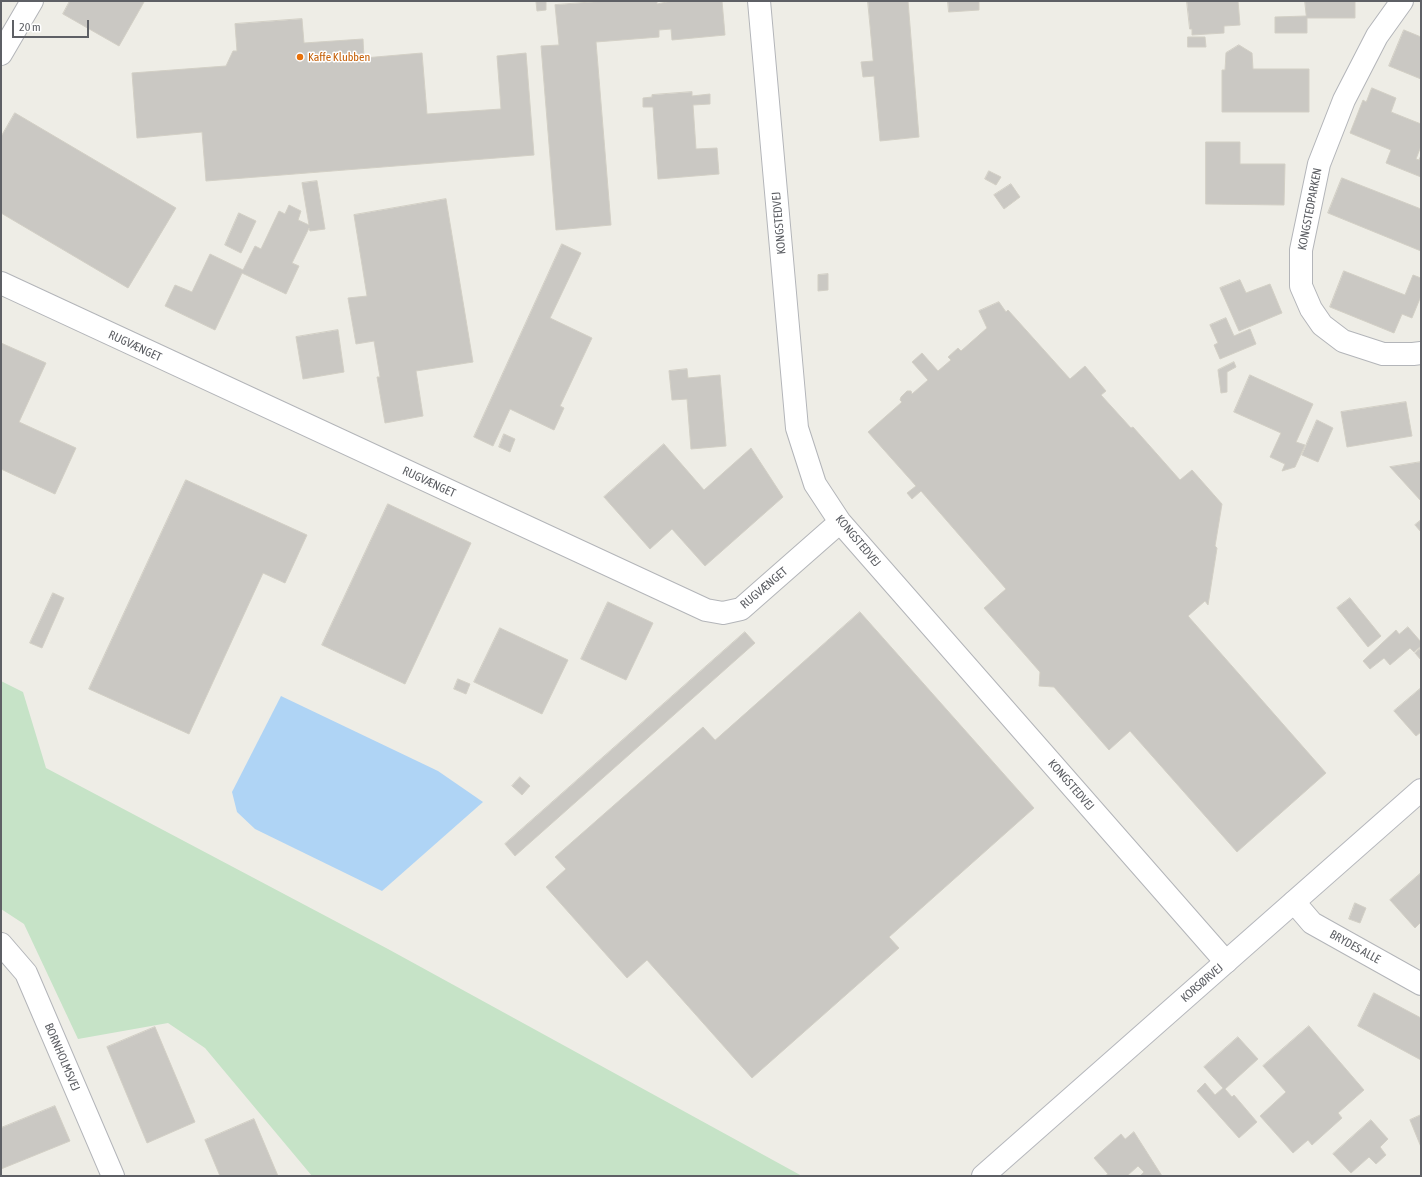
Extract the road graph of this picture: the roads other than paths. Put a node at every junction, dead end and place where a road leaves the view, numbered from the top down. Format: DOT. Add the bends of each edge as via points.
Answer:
graph roads {
  1 [pos="32,1"];
  2 [pos="759,1"];
  3 [pos="1402,1"];
  4 [pos="1,54"];
  5 [pos="1,283"];
  6 [pos="1421,353"];
  7 [pos="840,522"];
  8 [pos="1421,790"];
  9 [pos="1294,902"];
  10 [pos="1,944"];
  11 [pos="1226,962"];
  12 [pos="1421,984"];
  13 [pos="113,1176"];
  14 [pos="983,1176"];
  1 -- 4 [label="street"];
  2 -- 7 [label="street, KONGSTEDVEJ" via="797,428 815,484"];
  3 -- 6 [label="street, KONGSTEDPARKEN" via="1377,36 1344,100 1319,164 1301,250 1301,286 1310,309 1322,325 1343,341 1382,354"];
  5 -- 7 [label="street, RUGVÆNGET" via="706,610 723,613 741,609"];
  7 -- 11 [label="street, KONGSTEDVEJ"];
  8 -- 9 [label="street, KORSØRVEJ"];
  9 -- 11 [label="street, KORSØRVEJ"];
  9 -- 12 [label="street, BRYDES ALLE" via="1312,923"];
  10 -- 13 [label="street, BORNHOLMSVEJ" via="26,973"];
  11 -- 14 [label="street, KORSØRVEJ"];
}
